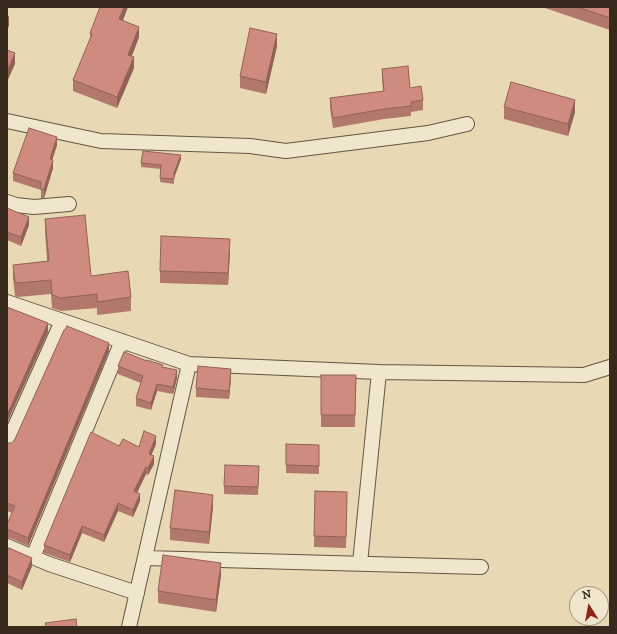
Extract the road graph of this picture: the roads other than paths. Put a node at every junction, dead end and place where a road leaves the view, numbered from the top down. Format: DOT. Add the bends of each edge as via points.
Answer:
graph roads {
  1 [pos="7,121"];
  2 [pos="467,124"];
  3 [pos="7,202"];
  4 [pos="69,204"];
  5 [pos="7,302"];
  6 [pos="62,321"];
  7 [pos="122,341"];
  8 [pos="189,364"];
  9 [pos="610,367"];
  10 [pos="379,372"];
  11 [pos="7,444"];
  12 [pos="7,546"];
  13 [pos="33,558"];
  14 [pos="145,558"];
  15 [pos="360,563"];
  16 [pos="480,567"];
  17 [pos="137,592"];
  18 [pos="130,627"];
  1 -- 2 [label="street" via="101,141 250,146 286,151 428,133"];
  3 -- 4 [label="street" via="34,207"];
  5 -- 6 [label="street"];
  6 -- 7 [label="street"];
  6 -- 11 [label="street"];
  7 -- 8 [label="street"];
  7 -- 13 [label="street"];
  8 -- 10 [label="street"];
  8 -- 14 [label="street"];
  9 -- 10 [label="street" via="584,375"];
  10 -- 15 [label="street"];
  12 -- 13 [label="street"];
  13 -- 17 [label="street"];
  14 -- 15 [label="street"];
  14 -- 17 [label="street"];
  15 -- 16 [label="street"];
  17 -- 18 [label="street"];
}
